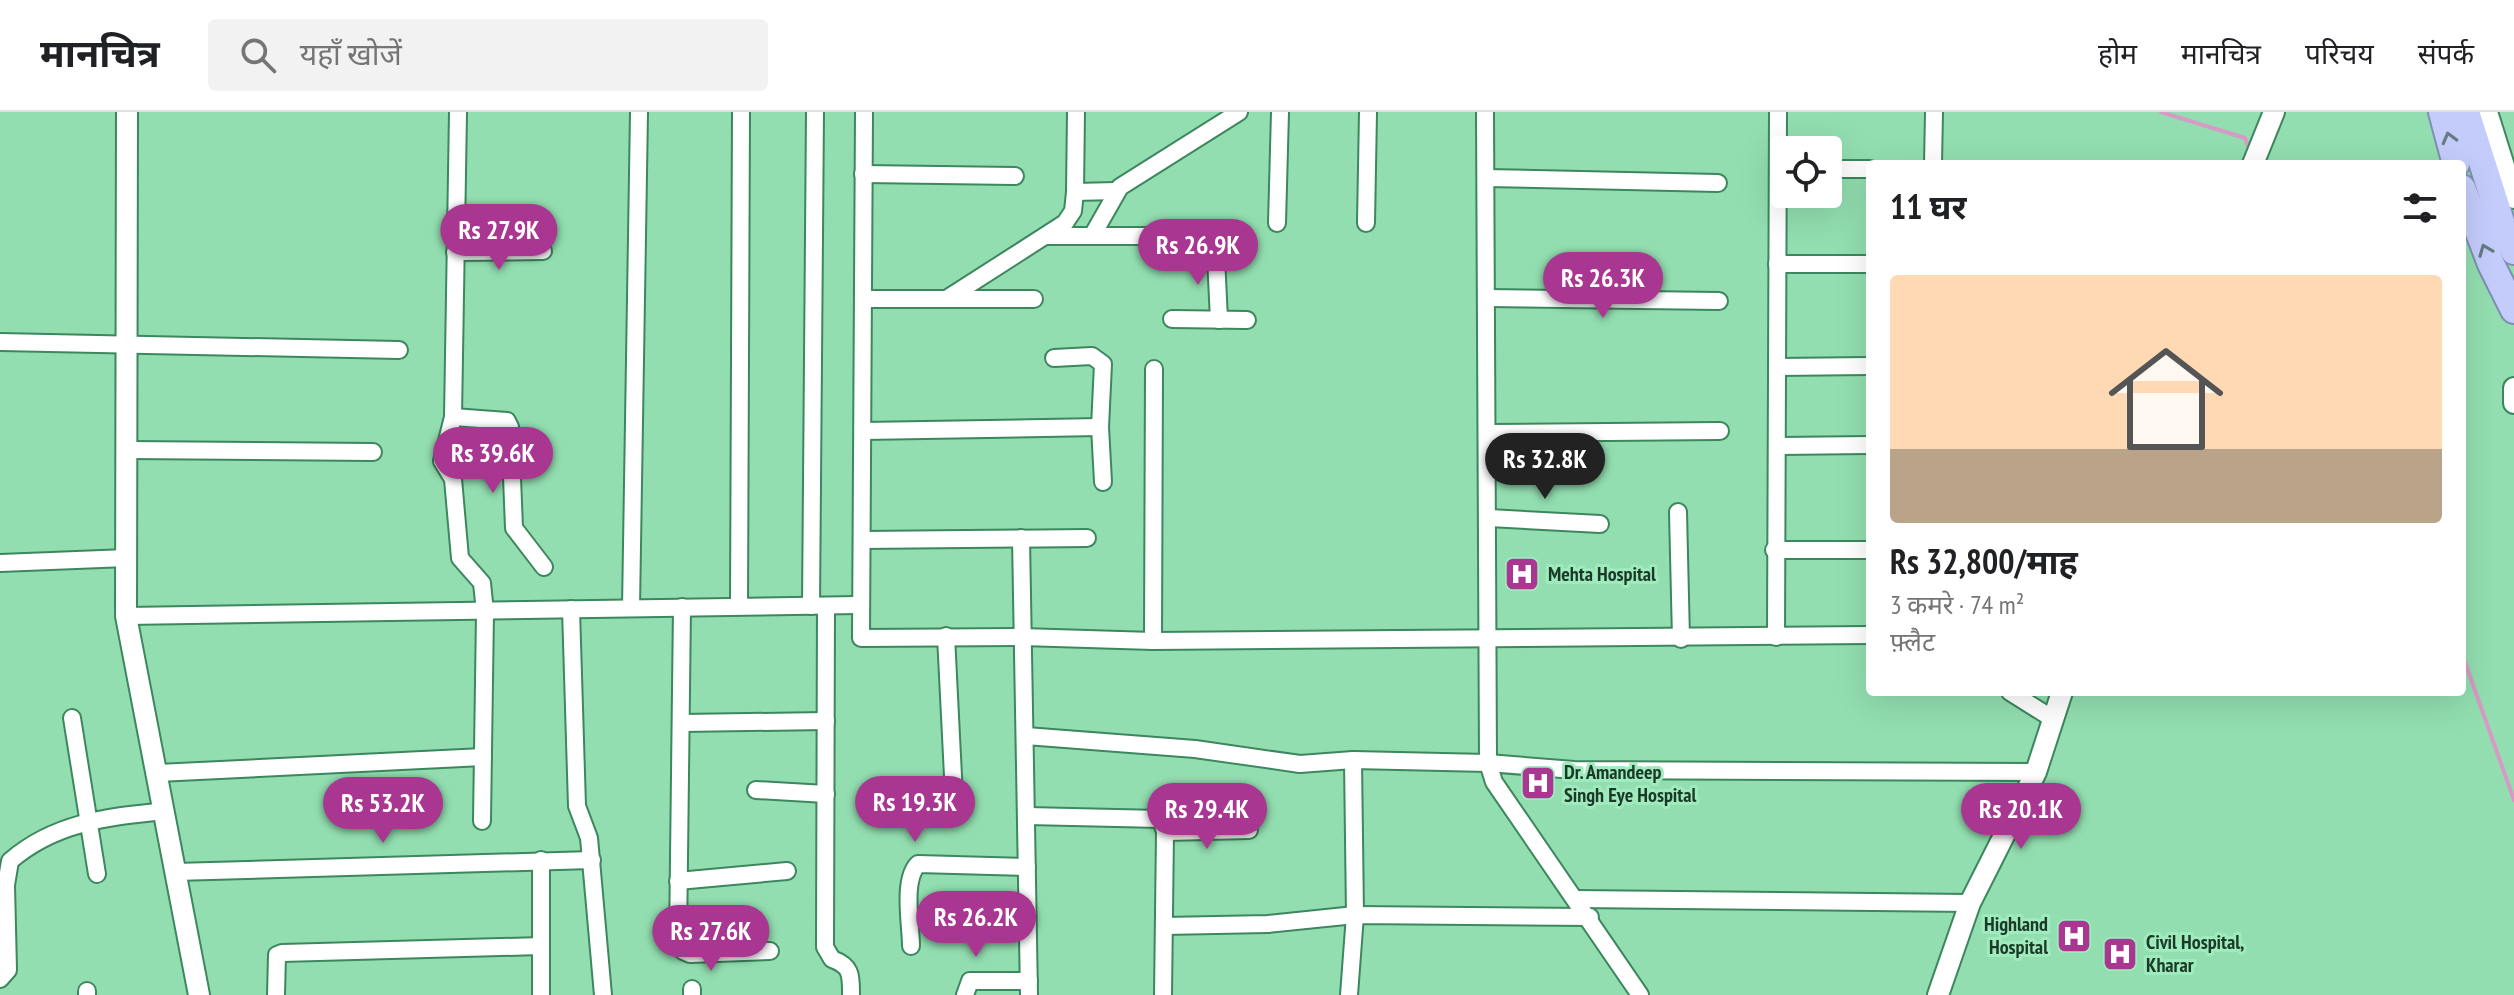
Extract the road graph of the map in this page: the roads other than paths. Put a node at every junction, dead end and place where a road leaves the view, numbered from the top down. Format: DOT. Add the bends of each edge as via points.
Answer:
graph roads {
  1 [pos="127,112"];
  2 [pos="458,112"];
  3 [pos="639,112"];
  4 [pos="741,112"];
  5 [pos="815,112"];
  6 [pos="864,112"];
  7 [pos="1076,112"];
  8 [pos="1239,112"];
  9 [pos="1280,112"];
  10 [pos="1368,112"];
  11 [pos="1485,112"];
  12 [pos="1778,112"];
  13 [pos="1934,112"];
  14 [pos="2442,112"];
  15 [pos="2466,112"];
  16 [pos="2487,112"];
  17 [pos="2269,113"];
  18 [pos="1779,136"];
  19 [pos="2256,156"];
  20 [pos="1933,160"];
  21 [pos="2455,160"];
  22 [pos="1842,169"];
  23 [pos="1866,169"];
  24 [pos="863,174"];
  25 [pos="1015,176"];
  26 [pos="1486,178"];
  27 [pos="1718,183"];
  28 [pos="1116,191"];
  29 [pos="1075,192"];
  30 [pos="2466,198"];
  31 [pos="2514,198"];
  32 [pos="1779,208"];
  33 [pos="1277,223"];
  34 [pos="1366,223"];
  35 [pos="1048,236"];
  36 [pos="1092,236"];
  37 [pos="543,251"];
  38 [pos="2514,251"];
  39 [pos="455,252"];
  40 [pos="1777,264"];
  41 [pos="1866,264"];
  42 [pos="948,298"];
  43 [pos="1487,298"];
  44 [pos="863,299"];
  45 [pos="1034,299"];
  46 [pos="1719,301"];
  47 [pos="2514,310"];
  48 [pos="1172,319"];
  49 [pos="1219,320"];
  50 [pos="1247,320"];
  51 [pos="0,342"];
  52 [pos="126,342"];
  53 [pos="399,350"];
  54 [pos="1054,358"];
  55 [pos="1866,366"];
  56 [pos="1777,367"];
  57 [pos="1154,369"];
  58 [pos="2514,388"];
  59 [pos="2514,403"];
  60 [pos="453,417"];
  61 [pos="1100,427"];
  62 [pos="863,431"];
  63 [pos="1720,431"];
  64 [pos="1489,433"];
  65 [pos="1866,445"];
  66 [pos="1779,446"];
  67 [pos="127,450"];
  68 [pos="373,452"];
  69 [pos="1103,482"];
  70 [pos="1678,512"];
  71 [pos="1489,518"];
  72 [pos="1600,524"];
  73 [pos="1021,538"];
  74 [pos="1087,538"];
  75 [pos="862,540"];
  76 [pos="1774,550"];
  77 [pos="1866,550"];
  78 [pos="127,558"];
  79 [pos="0,563"];
  80 [pos="544,567"];
  81 [pos="858,605"];
  82 [pos="739,606"];
  83 [pos="819,606"];
  84 [pos="682,607"];
  85 [pos="631,608"];
  86 [pos="571,609"];
  87 [pos="485,612"];
  88 [pos="126,616"];
  89 [pos="1866,635"];
  90 [pos="946,636"];
  91 [pos="1022,637"];
  92 [pos="1776,637"];
  93 [pos="1681,639"];
  94 [pos="1490,640"];
  95 [pos="1153,641"];
  96 [pos="2016,696"];
  97 [pos="2061,696"];
  98 [pos="72,718"];
  99 [pos="2053,719"];
  100 [pos="826,721"];
  101 [pos="682,723"];
  102 [pos="1026,736"];
  103 [pos="483,757"];
  104 [pos="1353,760"];
  105 [pos="1488,763"];
  106 [pos="2036,772"];
  107 [pos="158,773"];
  108 [pos="756,790"];
  109 [pos="826,794"];
  110 [pos="954,796"];
  111 [pos="164,811"];
  112 [pos="1027,816"];
  113 [pos="89,820"];
  114 [pos="482,821"];
  115 [pos="1249,830"];
  116 [pos="1165,832"];
  117 [pos="541,860"];
  118 [pos="592,860"];
  119 [pos="1027,867"];
  120 [pos="787,871"];
  121 [pos="175,872"];
  122 [pos="97,874"];
  123 [pos="678,881"];
  124 [pos="3,885"];
  125 [pos="1575,899"];
  126 [pos="1970,903"];
  127 [pos="1355,915"];
  128 [pos="1590,917"];
  129 [pos="1164,926"];
  130 [pos="541,946"];
  131 [pos="911,946"];
  132 [pos="770,951"];
  133 [pos="0,979"];
  134 [pos="1029,988"];
  135 [pos="199,995"];
  136 [pos="276,995"];
  137 [pos="541,995"];
  138 [pos="603,995"];
  139 [pos="851,995"];
  140 [pos="965,995"];
  141 [pos="1163,995"];
  142 [pos="1349,995"];
  143 [pos="1640,995"];
  144 [pos="1938,995"];
  1 -- 52 [label="street"];
  2 -- 39 [label="street"];
  3 -- 85 [label="street"];
  4 -- 82 [label="street"];
  5 -- 83 [label="street"];
  6 -- 24 [label="street"];
  7 -- 29 [label="street"];
  8 -- 28 [label="street"];
  9 -- 33 [label="street"];
  10 -- 34 [label="street"];
  11 -- 26 [label="street"];
  12 -- 18 [label="street"];
  13 -- 20 [label="street"];
  21 -- 14 [label="highway, one-way"];
  15 -- 38 [label="highway"];
  16 -- 31 [label="street"];
  17 -- 19 [label="street"];
  22 -- 23 [label="street"];
  24 -- 25 [label="street"];
  24 -- 44 [label="street"];
  26 -- 27 [label="street"];
  26 -- 43 [label="street"];
  28 -- 29 [label="street"];
  28 -- 36 [label="street"];
  29 -- 35 [label="street" via="1069,217"];
  47 -- 30 [label="highway, one-way"];
  32 -- 40 [label="street"];
  35 -- 36 [label="street"];
  35 -- 42 [label="street"];
  36 -- 49 [label="street" via="1215,236"];
  37 -- 39 [label="street"];
  39 -- 60 [label="street"];
  40 -- 41 [label="street"];
  40 -- 56 [label="street"];
  42 -- 44 [label="street"];
  42 -- 45 [label="street"];
  43 -- 46 [label="street"];
  43 -- 64 [label="street"];
  44 -- 62 [label="street"];
  48 -- 49 [label="street"];
  49 -- 50 [label="street"];
  51 -- 52 [label="street"];
  52 -- 53 [label="street"];
  52 -- 67 [label="street"];
  54 -- 61 [label="street" via="1092,356 1103,364"];
  55 -- 56 [label="street"];
  56 -- 66 [label="street"];
  57 -- 95 [label="street"];
  58 -- 59 [label="street"];
  60 -- 80 [label="street" via="507,421 514,528"];
  60 -- 87 [label="street" via="442,461 453,479 460,558 482,583"];
  61 -- 62 [label="street"];
  61 -- 69 [label="street"];
  62 -- 75 [label="street"];
  63 -- 64 [label="street"];
  64 -- 71 [label="street"];
  65 -- 66 [label="street"];
  66 -- 76 [label="street"];
  67 -- 68 [label="street"];
  67 -- 78 [label="street"];
  70 -- 93 [label="street"];
  71 -- 72 [label="street"];
  71 -- 94 [label="street"];
  73 -- 74 [label="street"];
  73 -- 75 [label="street"];
  73 -- 91 [label="street"];
  75 -- 81 [label="street"];
  76 -- 77 [label="street"];
  76 -- 92 [label="street"];
  78 -- 79 [label="street"];
  78 -- 88 [label="street"];
  81 -- 83 [label="street"];
  81 -- 90 [label="street" via="861,638"];
  82 -- 83 [label="street"];
  82 -- 84 [label="street"];
  83 -- 100 [label="street"];
  84 -- 85 [label="street"];
  84 -- 101 [label="street"];
  85 -- 86 [label="street"];
  86 -- 87 [label="street"];
  86 -- 118 [label="street" via="577,806"];
  87 -- 88 [label="street"];
  87 -- 103 [label="street"];
  88 -- 107 [label="street"];
  89 -- 92 [label="street"];
  90 -- 91 [label="street"];
  90 -- 110 [label="street"];
  91 -- 95 [label="street"];
  91 -- 102 [label="street"];
  92 -- 93 [label="street"];
  93 -- 94 [label="street"];
  94 -- 95 [label="street"];
  94 -- 105 [label="street"];
  96 -- 99 [label="street"];
  97 -- 99 [label="street"];
  98 -- 113 [label="street"];
  99 -- 106 [label="street"];
  100 -- 101 [label="street"];
  100 -- 109 [label="street"];
  101 -- 123 [label="street"];
  102 -- 104 [label="street" via="1195,749 1277,763"];
  102 -- 112 [label="street"];
  103 -- 107 [label="street"];
  103 -- 114 [label="street"];
  104 -- 105 [label="street"];
  104 -- 127 [label="street"];
  105 -- 106 [label="street" via="1574,770"];
  105 -- 125 [label="street" via="1494,782"];
  106 -- 126 [label="street"];
  107 -- 111 [label="street"];
  108 -- 109 [label="street"];
  109 -- 139 [label="street" via="825,947 832,959 850,970"];
  111 -- 113 [label="street"];
  111 -- 121 [label="street"];
  112 -- 116 [label="street" via="1153,817 1161,819"];
  112 -- 119 [label="street"];
  113 -- 122 [label="street"];
  113 -- 124 [label="street" via="18,854 10,861"];
  115 -- 116 [label="street"];
  116 -- 129 [label="street"];
  117 -- 118 [label="street"];
  117 -- 121 [label="street"];
  117 -- 130 [label="street"];
  118 -- 138 [label="street"];
  119 -- 131 [label="street" via="918,864 912,870"];
  119 -- 134 [label="street"];
  120 -- 123 [label="street"];
  121 -- 135 [label="street"];
  123 -- 132 [label="street" via="678,942 683,951"];
  124 -- 133 [label="street" via="8,970"];
  125 -- 126 [label="street"];
  125 -- 128 [label="street"];
  126 -- 144 [label="street"];
  127 -- 128 [label="street"];
  127 -- 129 [label="street"];
  127 -- 142 [label="street"];
  128 -- 143 [label="street"];
  129 -- 141 [label="street"];
  130 -- 136 [label="street" via="282,953 274,963"];
  130 -- 137 [label="street"];
  134 -- 140 [label="street" via="970,981"];
}
